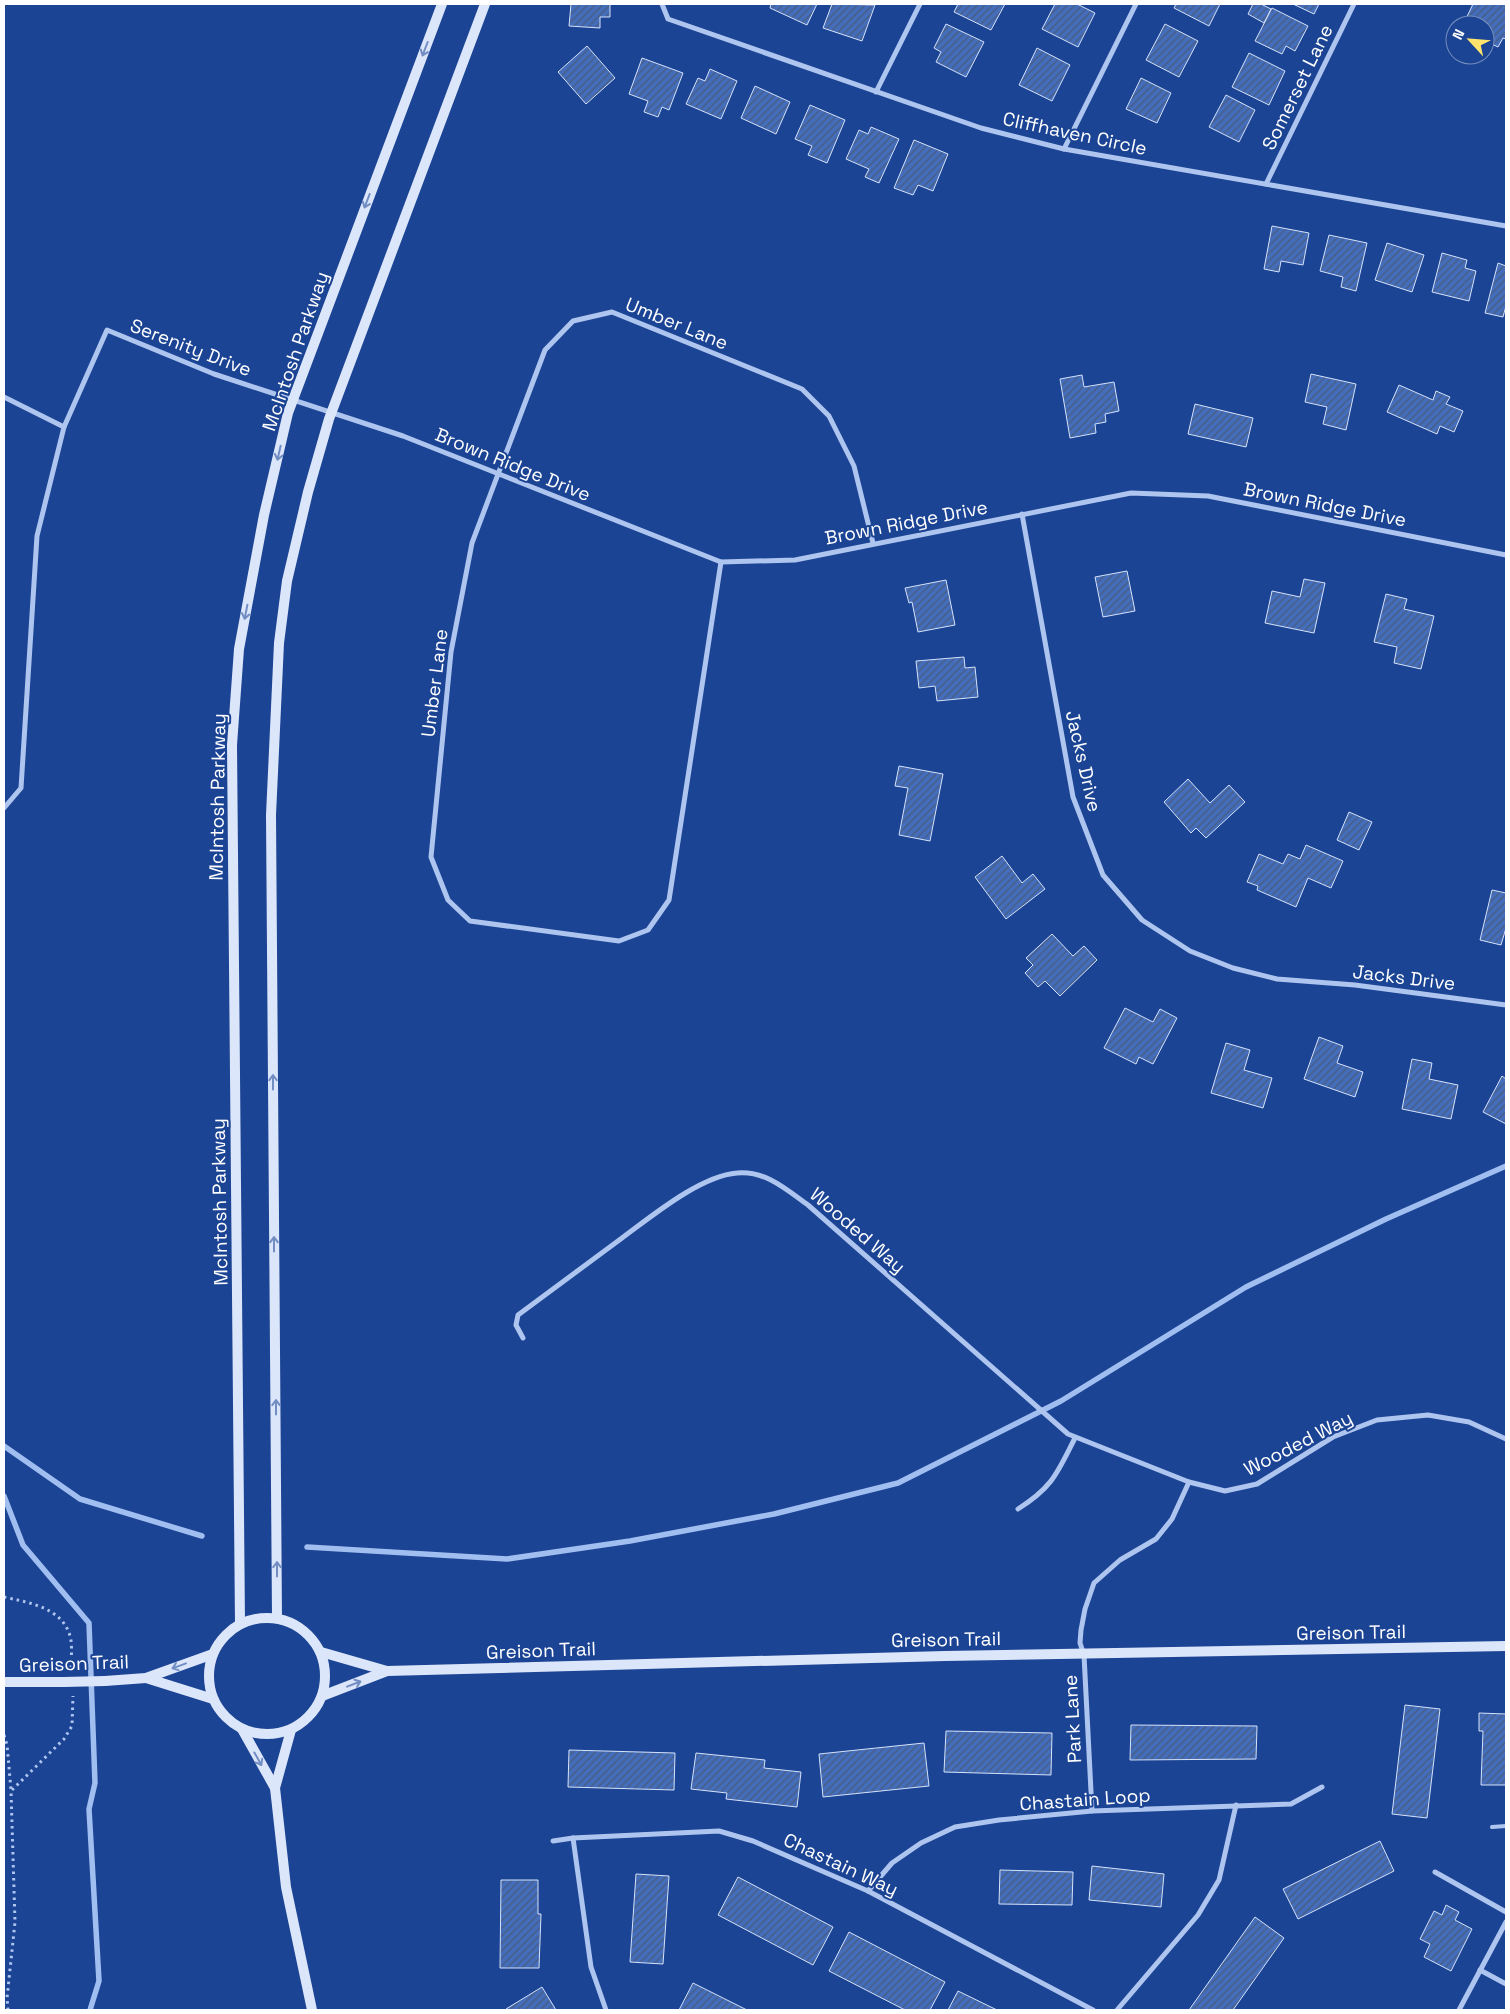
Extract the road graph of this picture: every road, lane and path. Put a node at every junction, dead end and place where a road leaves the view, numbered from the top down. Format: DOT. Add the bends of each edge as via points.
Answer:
graph roads {
  1 [pos="442,4"];
  2 [pos="485,4"];
  3 [pos="662,4"];
  4 [pos="920,4"];
  5 [pos="1136,4"];
  6 [pos="1354,4"];
  7 [pos="876,92"];
  8 [pos="1064,148"];
  9 [pos="1266,184"];
  10 [pos="1506,226"];
  11 [pos="4,397"];
  12 [pos="293,400"];
  13 [pos="332,413"];
  14 [pos="64,427"];
  15 [pos="496,475"];
  16 [pos="1022,514"];
  17 [pos="872,543"];
  18 [pos="1506,555"];
  19 [pos="721,562"];
  20 [pos="4,808"];
  21 [pos="1506,1005"];
  22 [pos="522,1338"];
  23 [pos="1075,1438"];
  24 [pos="1506,1439"];
  25 [pos="1189,1482"];
  26 [pos="1018,1509"];
  27 [pos="4,1597"];
  28 [pos="278,1618"];
  29 [pos="240,1624"];
  30 [pos="1506,1646"];
  31 [pos="320,1652"];
  32 [pos="212,1654"];
  33 [pos="1084,1654"];
  34 [pos="71,1669"];
  35 [pos="387,1671"];
  36 [pos="146,1678"];
  37 [pos="4,1682"];
  38 [pos="68,1684"];
  39 [pos="322,1696"];
  40 [pos="213,1699"];
  41 [pos="242,1729"];
  42 [pos="291,1730"];
  43 [pos="4,1735"];
  44 [pos="1322,1787"];
  45 [pos="275,1788"];
  46 [pos="12,1791"];
  47 [pos="1236,1805"];
  48 [pos="1092,1811"];
  49 [pos="1492,1826"];
  50 [pos="1506,1826"];
  51 [pos="572,1838"];
  52 [pos="554,1841"];
  53 [pos="1435,1872"];
  54 [pos="868,1891"];
  55 [pos="1506,1912"];
  56 [pos="1506,1922"];
  57 [pos="1480,1970"];
  58 [pos="1506,1984"];
  59 [pos="8,2010"];
  60 [pos="312,2010"];
  61 [pos="606,2010"];
  62 [pos="1093,2010"];
  63 [pos="1117,2010"];
  64 [pos="1459,2010"];
  1 -- 12 [label="street, McIntosh Parkway, one-way"];
  2 -- 13 [label="street"];
  3 -- 7 [label="street, Cliffhaven Circle" via="668,19"];
  4 -- 7 [label="street"];
  5 -- 8 [label="street"];
  6 -- 9 [label="street, Somerset Lane"];
  7 -- 8 [label="street, Cliffhaven Circle" via="982,128"];
  8 -- 9 [label="street, Cliffhaven Circle"];
  9 -- 10 [label="street, Cliffhaven Circle"];
  11 -- 14 [label="street"];
  12 -- 13 [label="street, Serenity Drive"];
  12 -- 14 [label="street, Serenity Drive" via="214,374 107,330"];
  12 -- 29 [label="street, McIntosh Parkway, one-way" via="264,515 239,649 232,745"];
  13 -- 15 [label="street, Brown Ridge Drive" via="403,436"];
  28 -- 13 [label="street, one-way" via="271,815 278,652 287,581 308,492"];
  14 -- 20 [label="street" via="37,536 20,788"];
  15 -- 17 [label="street, Umber Lane" via="545,350 573,321 612,312 802,389 829,416 854,466"];
  15 -- 19 [label="street, Brown Ridge Drive"];
  15 -- 19 [label="street, Umber Lane" via="472,543 451,652 431,857 448,900 470,921 619,940 648,930 669,900"];
  16 -- 17 [label="street, Brown Ridge Drive"];
  16 -- 18 [label="street, Brown Ridge Drive" via="1131,492 1208,496"];
  16 -- 21 [label="street, Jacks Drive" via="1073,797 1103,875 1142,920 1190,951 1233,968 1278,979 1355,985"];
  17 -- 19 [label="street, Brown Ridge Drive" via="795,560"];
  22 -- 23 [label="street, Wooded Way" via="516,1326 518,1315 681,1196 718,1178 737,1173 761,1175 808,1205 1048,1419"];
  23 -- 25 [label="street, Wooded Way"];
  23 -- 26 [label="street" via="1052,1482"];
  24 -- 25 [label="street, Wooded Way" via="1469,1422 1428,1415 1377,1420 1333,1437 1257,1484 1225,1491"];
  25 -- 33 [label="street" via="1172,1519 1156,1540 1120,1560 1094,1583 1084,1609 1081,1630 1080,1643"];
  27 -- 34 [label="path" via="46,1608 60,1620 69,1633"];
  28 -- 29 [label="street" via="258,1618"];
  28 -- 31 [label="street" via="303,1630"];
  29 -- 32 [label="street" via="219,1642"];
  30 -- 33 [label="street, Greison Trail"];
  31 -- 35 [label="street, Greison Trail"];
  31 -- 39 [label="street" via="325,1666"];
  32 -- 36 [label="street, Greison Trail, one-way"];
  32 -- 40 [label="street" via="209,1684"];
  33 -- 35 [label="street, Greison Trail"];
  33 -- 48 [label="street, Park Lane"];
  39 -- 35 [label="street, Greison Trail, one-way"];
  36 -- 38 [label="street, Greison Trail, bridge"];
  36 -- 40 [label="street, Greison Trail"];
  37 -- 38 [label="street, Greison Trail"];
  38 -- 46 [label="path" via="74,1715 68,1732"];
  39 -- 42 [label="street" via="304,1721"];
  40 -- 41 [label="street" via="220,1711"];
  41 -- 42 [label="street" via="258,1734"];
  41 -- 45 [label="street, one-way"];
  42 -- 45 [label="street"];
  43 -- 46 [label="path"];
  44 -- 47 [label="street, Chastain Loop" via="1290,1804"];
  45 -- 60 [label="street" via="286,1887"];
  46 -- 59 [label="path" via="16,1913"];
  47 -- 48 [label="street, Chastain Loop"];
  47 -- 63 [label="street" via="1215,1887 1198,1915"];
  48 -- 54 [label="street, Chastain Loop" via="955,1827 921,1843 892,1863"];
  49 -- 50 [label="lane"];
  51 -- 52 [label="street, Chastain Way"];
  51 -- 54 [label="street, Chastain Way" via="718,1832 753,1841"];
  51 -- 61 [label="street" via="591,1967"];
  53 -- 55 [label="street"];
  54 -- 62 [label="street, Chastain Way"];
  56 -- 57 [label="street"];
  57 -- 58 [label="street"];
  57 -- 64 [label="street"];
}
